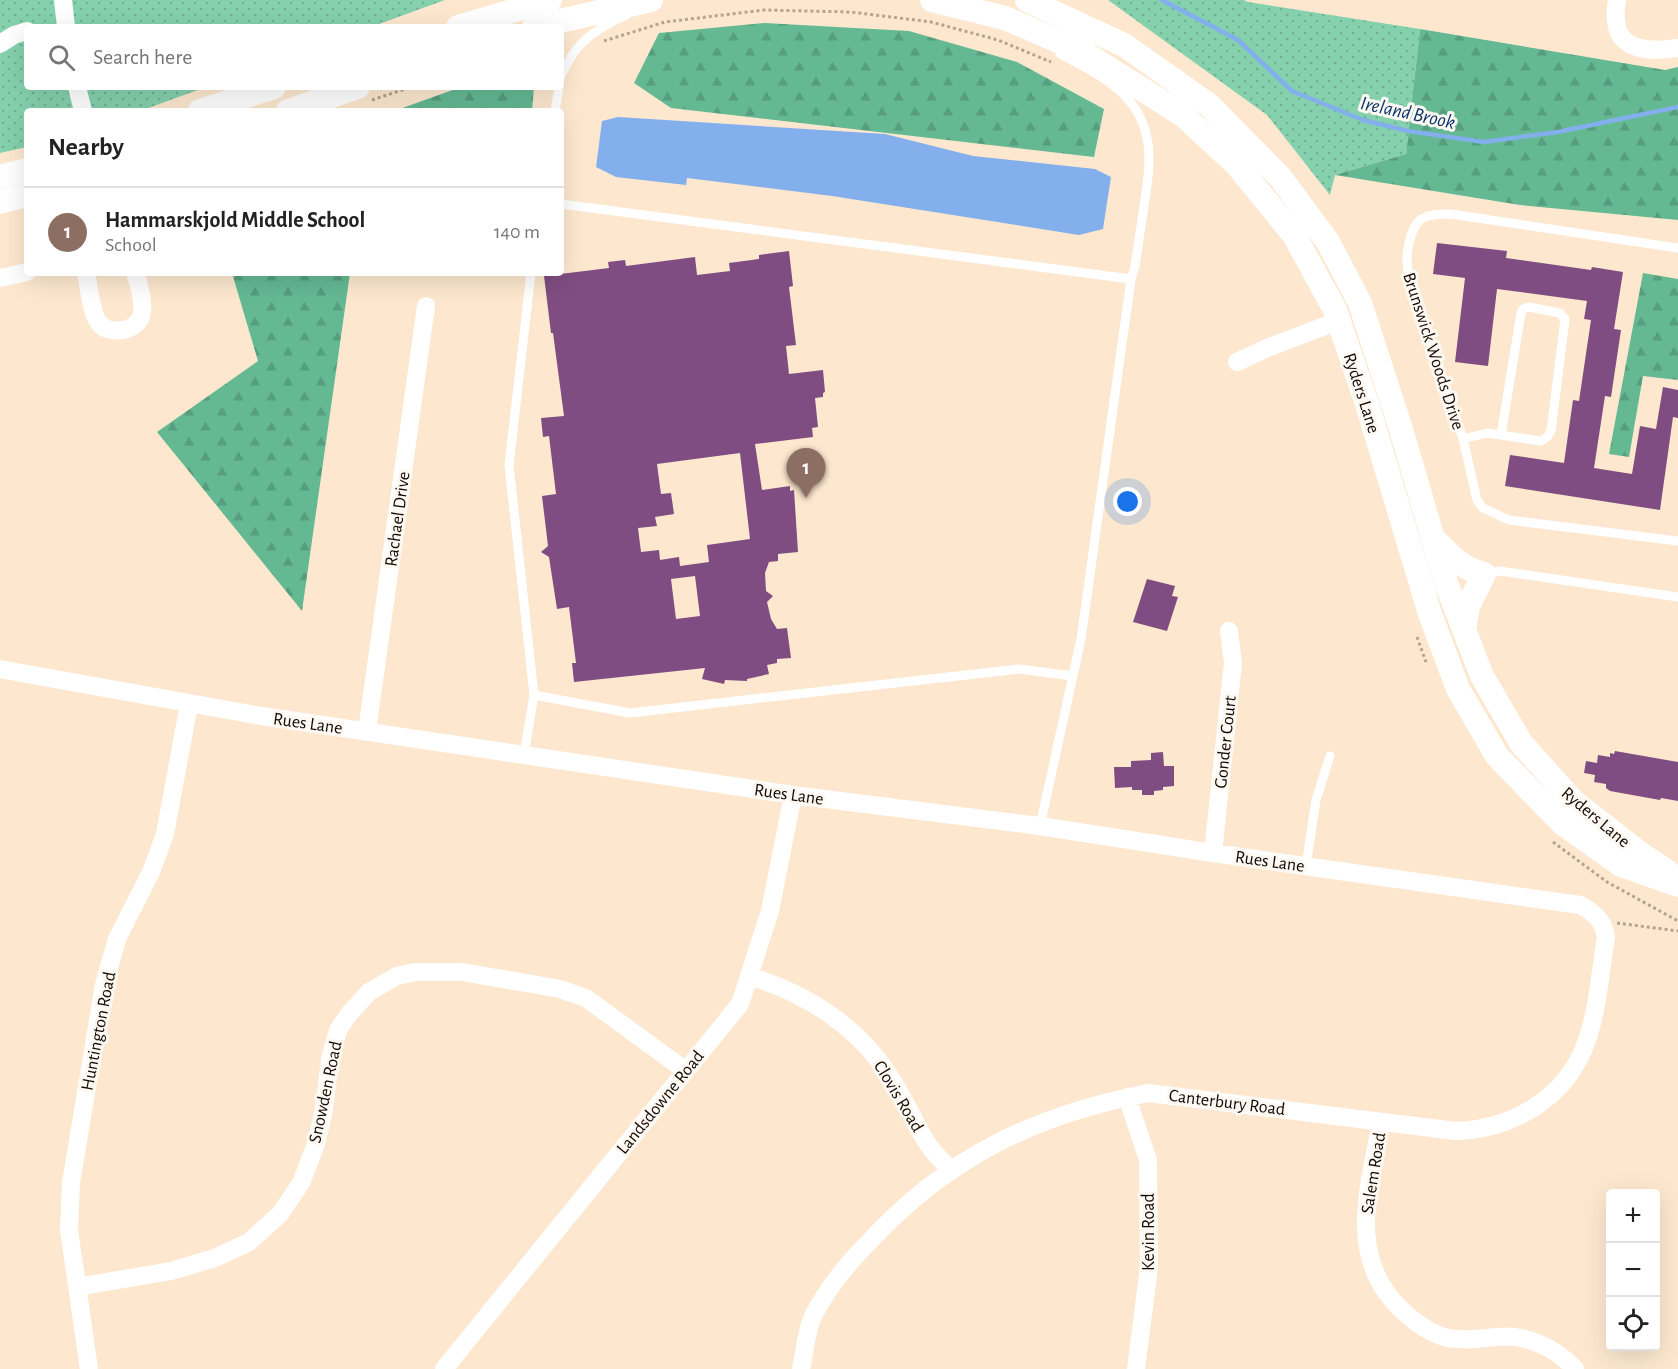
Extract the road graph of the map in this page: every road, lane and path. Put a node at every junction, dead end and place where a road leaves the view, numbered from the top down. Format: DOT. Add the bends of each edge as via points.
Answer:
graph roads {
  1 [pos="63,0"];
  2 [pos="550,0"];
  3 [pos="651,0"];
  4 [pos="663,0"];
  5 [pos="921,0"];
  6 [pos="932,0"];
  7 [pos="1027,0"];
  8 [pos="1617,0"];
  9 [pos="60,24"];
  10 [pos="468,24"];
  11 [pos="547,24"];
  12 [pos="24,32"];
  13 [pos="604,41"];
  14 [pos="0,45"];
  15 [pos="1045,46"];
  16 [pos="1678,48"];
  17 [pos="1054,51"];
  18 [pos="1059,66"];
  19 [pos="564,69"];
  20 [pos="78,90"];
  21 [pos="265,90"];
  22 [pos="349,90"];
  23 [pos="558,90"];
  24 [pos="81,108"];
  25 [pos="209,108"];
  26 [pos="297,108"];
  27 [pos="556,108"];
  28 [pos="24,171"];
  29 [pos="0,177"];
  30 [pos="24,196"];
  31 [pos="0,202"];
  32 [pos="564,204"];
  33 [pos="1678,248"];
  34 [pos="24,273"];
  35 [pos="87,276"];
  36 [pos="136,276"];
  37 [pos="531,276"];
  38 [pos="0,278"];
  39 [pos="1131,279"];
  40 [pos="426,306"];
  41 [pos="1338,321"];
  42 [pos="1237,362"];
  43 [pos="1501,435"];
  44 [pos="1463,439"];
  45 [pos="1433,538"];
  46 [pos="1678,541"];
  47 [pos="1484,574"];
  48 [pos="1678,597"];
  49 [pos="1464,629"];
  50 [pos="1229,631"];
  51 [pos="0,669"];
  52 [pos="1073,676"];
  53 [pos="534,695"];
  54 [pos="189,704"];
  55 [pos="367,731"];
  56 [pos="524,755"];
  57 [pos="1330,756"];
  58 [pos="793,795"];
  59 [pos="1040,826"];
  60 [pos="1214,853"];
  61 [pos="1306,866"];
  62 [pos="1678,878"];
  63 [pos="1678,885"];
  64 [pos="1580,905"];
  65 [pos="1615,923"];
  66 [pos="1678,931"];
  67 [pos="749,976"];
  68 [pos="686,1071"];
  69 [pos="1127,1097"];
  70 [pos="1381,1122"];
  71 [pos="951,1170"];
  72 [pos="77,1287"];
  73 [pos="89,1369"];
  74 [pos="444,1369"];
  75 [pos="801,1369"];
  76 [pos="1136,1369"];
  77 [pos="1575,1369"];
  1 -- 9 [label="street"];
  2 -- 10 [label="main road"];
  3 -- 11 [label="main road"];
  4 -- 19 [label="lane" via="614,21 583,40"];
  5 -- 15 [label="lane" via="1016,32"];
  6 -- 41 [label="main road, Ryders Lane" via="1005,18 1047,35 1089,55 1183,115 1237,165 1294,235"];
  7 -- 45 [label="main road, Ryders Lane" via="1134,51 1209,105 1280,177 1328,242 1360,303"];
  8 -- 16 [label="street" via="1619,32 1629,44 1646,50"];
  12 -- 14 [label="street"];
  13 -- 18 [label="path" via="665,22 764,10 851,12 931,22 998,40"];
  17 -- 39 [label="lane" via="1099,74 1127,98 1143,123 1150,162"];
  20 -- 24 [label="street"];
  21 -- 25 [label="main road"];
  22 -- 26 [label="main road"];
  23 -- 27 [label="lane"];
  28 -- 29 [label="main road"];
  30 -- 31 [label="main road"];
  32 -- 39 [label="lane"];
  33 -- 44 [label="lane, Brunswick Woods Drive" via="1451,214 1424,217 1415,224 1406,254 1409,276"];
  34 -- 38 [label="street"];
  35 -- 36 [label="street" via="99,323 122,330 141,319"];
  37 -- 53 [label="lane" via="509,465"];
  39 -- 52 [label="lane"];
  40 -- 55 [label="street, Rachael Drive"];
  41 -- 42 [label="street"];
  41 -- 63 [label="main road, Ryders Lane" via="1430,614 1458,689 1497,756 1562,824 1621,865"];
  43 -- 43 [label="lane" via="1541,441 1551,431 1565,319 1560,313 1529,307 1521,313"];
  43 -- 44 [label="lane" via="1487,433"];
  44 -- 46 [label="lane, Brunswick Woods Drive" via="1477,501 1490,513 1524,523"];
  45 -- 47 [label="main road" via="1462,566"];
  45 -- 49 [label="main road, Ryders Lane"];
  47 -- 48 [label="lane" via="1500,571"];
  47 -- 49 [label="main road" via="1468,606"];
  49 -- 62 [label="main road, Ryders Lane" via="1482,676 1521,743 1573,801"];
  50 -- 60 [label="street, Gonder Court" via="1233,663"];
  51 -- 54 [label="street, Rues Lane"];
  52 -- 53 [label="lane" via="1019,669 630,713"];
  52 -- 59 [label="lane"];
  53 -- 56 [label="lane"];
  54 -- 55 [label="street, Rues Lane"];
  54 -- 72 [label="street, Huntington Road" via="165,834 151,872 117,939 104,985 71,1183 69,1230"];
  55 -- 56 [label="street, Rues Lane"];
  56 -- 58 [label="street, Rues Lane"];
  57 -- 61 [label="lane" via="1316,800"];
  58 -- 59 [label="street, Rues Lane"];
  58 -- 67 [label="street, Landsdowne Road" via="770,911"];
  59 -- 60 [label="street, Rues Lane"];
  60 -- 61 [label="street, Rues Lane"];
  61 -- 64 [label="street, Rues Lane"];
  64 -- 70 [label="street, Canterbury Road" via="1600,919 1606,938 1586,1043 1557,1090 1523,1115 1484,1129 1456,1131"];
  65 -- 66 [label="path"];
  67 -- 68 [label="street, Landsdowne Road" via="740,1004"];
  67 -- 71 [label="street, Clovis Road" via="819,1006 858,1038 891,1077 930,1147"];
  68 -- 72 [label="street, Snowden Road" via="586,998 568,992 462,972 397,976 369,992 338,1030 316,1144 301,1184 280,1214 249,1242 215,1258 171,1271"];
  68 -- 74 [label="street, Landsdowne Road"];
  69 -- 70 [label="street, Canterbury Road" via="1148,1093"];
  69 -- 71 [label="street, Canterbury Road" via="1052,1117 1007,1137"];
  69 -- 76 [label="street, Kevin Road" via="1148,1160 1149,1267"];
  70 -- 77 [label="street, Salem Road" via="1365,1221 1369,1257 1384,1291 1410,1318 1442,1336 1519,1338 1539,1343"];
  71 -- 75 [label="street, Canterbury Road" via="886,1222 832,1285 812,1317"];
  72 -- 73 [label="street, Huntington Road"];
}
